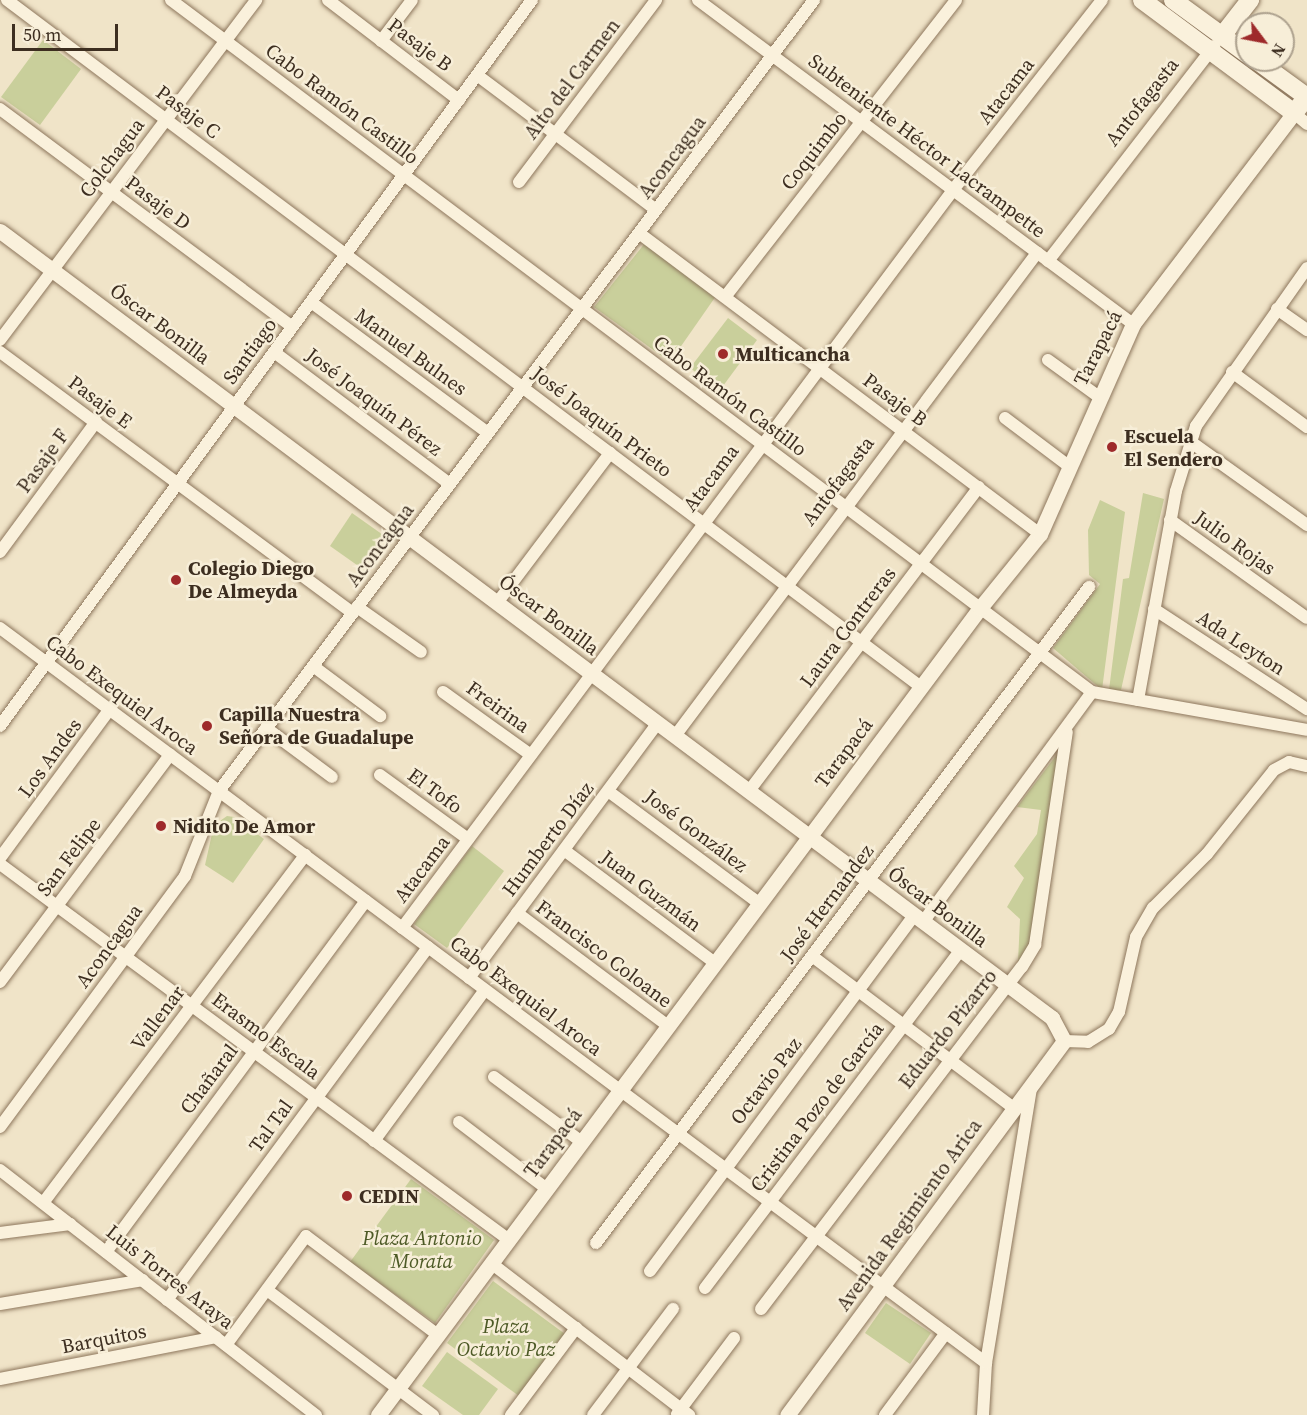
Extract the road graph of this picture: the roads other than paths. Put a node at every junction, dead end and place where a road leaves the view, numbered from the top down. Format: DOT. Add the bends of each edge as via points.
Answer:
graph roads {
  1 [pos="7,0"];
  2 [pos="171,0"];
  3 [pos="256,0"];
  4 [pos="328,0"];
  5 [pos="412,0"];
  6 [pos="532,0"];
  7 [pos="656,0"];
  8 [pos="698,0"];
  9 [pos="814,0"];
  10 [pos="956,0"];
  11 [pos="1102,0"];
  12 [pos="1142,0"];
  13 [pos="1173,0"];
  14 [pos="1250,0"];
  15 [pos="381,40"];
  16 [pos="225,41"];
  17 [pos="1216,43"];
  18 [pos="1235,50"];
  19 [pos="773,56"];
  20 [pos="1273,72"];
  21 [pos="477,75"];
  22 [pos="1307,97"];
  23 [pos="459,100"];
  24 [pos="0,110"];
  25 [pos="1301,118"];
  26 [pos="166,119"];
  27 [pos="861,121"];
  28 [pos="556,134"];
  29 [pos="404,175"];
  30 [pos="519,182"];
  31 [pos="952,190"];
  32 [pos="111,192"];
  33 [pos="656,210"];
  34 [pos="0,231"];
  35 [pos="639,232"];
  36 [pos="1037,253"];
  37 [pos="346,254"];
  38 [pos="1048,261"];
  39 [pos="1307,268"];
  40 [pos="52,270"];
  41 [pos="724,297"];
  42 [pos="311,302"];
  43 [pos="582,309"];
  44 [pos="1277,309"];
  45 [pos="1133,324"];
  46 [pos="292,327"];
  47 [pos="1307,330"];
  48 [pos="0,340"];
  49 [pos="0,351"];
  50 [pos="274,352"];
  51 [pos="1048,360"];
  52 [pos="819,367"];
  53 [pos="1232,372"];
  54 [pos="523,387"];
  55 [pos="1098,396"];
  56 [pos="234,406"];
  57 [pos="1005,418"];
  58 [pos="96,423"];
  59 [pos="1307,427"];
  60 [pos="903,431"];
  61 [pos="488,433"];
  62 [pos="1191,442"];
  63 [pos="762,444"];
  64 [pos="610,453"];
  65 [pos="1070,467"];
  66 [pos="178,483"];
  67 [pos="450,484"];
  68 [pos="979,487"];
  69 [pos="846,507"];
  70 [pos="1170,520"];
  71 [pos="703,523"];
  72 [pos="1307,525"];
  73 [pos="1040,534"];
  74 [pos="410,537"];
  75 [pos="0,552"];
  76 [pos="921,564"];
  77 [pos="787,586"];
  78 [pos="1089,587"];
  79 [pos="497,603"];
  80 [pos="980,609"];
  81 [pos="1154,609"];
  82 [pos="355,610"];
  83 [pos="1307,618"];
  84 [pos="0,628"];
  85 [pos="862,642"];
  86 [pos="421,652"];
  87 [pos="1040,652"];
  88 [pos="46,663"];
  89 [pos="313,666"];
  90 [pos="591,673"];
  91 [pos="921,687"];
  92 [pos="442,692"];
  93 [pos="1092,692"];
  94 [pos="1138,700"];
  95 [pos="1307,709"];
  96 [pos="109,710"];
  97 [pos="380,716"];
  98 [pos="658,723"];
  99 [pos="0,726"];
  100 [pos="266,728"];
  101 [pos="1307,730"];
  102 [pos="1067,732"];
  103 [pos="675,736"];
  104 [pos="170,755"];
  105 [pos="531,755"];
  106 [pos="1307,766"];
  107 [pos="380,775"];
  108 [pos="332,777"];
  109 [pos="608,790"];
  110 [pos="219,791"];
  111 [pos="749,791"];
  112 [pos="810,836"];
  113 [pos="468,839"];
  114 [pos="564,850"];
  115 [pos="305,855"];
  116 [pos="0,858"];
  117 [pos="0,864"];
  118 [pos="869,881"];
  119 [pos="366,901"];
  120 [pos="760,904"];
  121 [pos="57,906"];
  122 [pos="517,914"];
  123 [pos="919,918"];
  124 [pos="402,928"];
  125 [pos="428,947"];
  126 [pos="961,950"];
  127 [pos="126,956"];
  128 [pos="812,956"];
  129 [pos="715,963"];
  130 [pos="469,978"];
  131 [pos="0,982"];
  132 [pos="1006,984"];
  133 [pos="485,990"];
  134 [pos="858,990"];
  135 [pos="192,1005"];
  136 [pos="904,1025"];
  137 [pos="668,1026"];
  138 [pos="1064,1041"];
  139 [pos="254,1052"];
  140 [pos="950,1059"];
  141 [pos="494,1077"];
  142 [pos="1031,1085"];
  143 [pos="620,1090"];
  144 [pos="316,1098"];
  145 [pos="1014,1108"];
  146 [pos="459,1122"];
  147 [pos="0,1127"];
  148 [pos="679,1134"];
  149 [pos="374,1141"];
  150 [pos="582,1142"];
  151 [pos="725,1168"];
  152 [pos="0,1170"];
  153 [pos="547,1189"];
  154 [pos="770,1202"];
  155 [pos="44,1203"];
  156 [pos="70,1224"];
  157 [pos="0,1233"];
  158 [pos="816,1236"];
  159 [pos="509,1240"];
  160 [pos="596,1243"];
  161 [pos="106,1252"];
  162 [pos="491,1263"];
  163 [pos="650,1271"];
  164 [pos="143,1281"];
  165 [pos="883,1286"];
  166 [pos="705,1288"];
  167 [pos="267,1290"];
  168 [pos="167,1300"];
  169 [pos="0,1304"];
  170 [pos="673,1309"];
  171 [pos="761,1309"];
  172 [pos="576,1328"];
  173 [pos="946,1333"];
  174 [pos="438,1335"];
  175 [pos="216,1337"];
  176 [pos="734,1338"];
  177 [pos="226,1345"];
  178 [pos="986,1363"];
  179 [pos="628,1368"];
  180 [pos="0,1379"];
  181 [pos="398,1388"];
  182 [pos="983,1409"];
  183 [pos="682,1413"];
  184 [pos="316,1415"];
  185 [pos="378,1415"];
  186 [pos="434,1415"];
  187 [pos="511,1415"];
  188 [pos="593,1415"];
  189 [pos="787,1415"];
  190 [pos="885,1415"];
  191 [pos="974,1415"];
  1 -- 26 [label="street, Pasaje C"];
  2 -- 16 [label="street, Cabo Ramón Castillo"];
  3 -- 16 [label="street, Colchagua"];
  4 -- 15 [label="street, Pasaje B"];
  5 -- 15 [label="street"];
  6 -- 21 [label="street, Santiago"];
  7 -- 28 [label="street, Alto del Carmen"];
  8 -- 19 [label="street, Subteniente Héctor Lacrampette"];
  9 -- 19 [label="street, Aconcagua"];
  10 -- 27 [label="street, Coquimbo"];
  11 -- 31 [label="street, Atacama"];
  12 -- 17 [label="main road"];
  13 -- 17 [label="main road"];
  14 -- 17 [label="main road, Antofagasta"];
  15 -- 23 [label="street, Pasaje B"];
  16 -- 26 [label="street, Colchagua"];
  16 -- 29 [label="street, Cabo Ramón Castillo"];
  17 -- 18 [label="main road"];
  17 -- 25 [label="main road"];
  17 -- 38 [label="street, Antofagasta"];
  19 -- 27 [label="street, Subteniente Héctor Lacrampette"];
  19 -- 33 [label="street, Aconcagua"];
  20 -- 22 [label="main road"];
  21 -- 23 [label="street, Santiago"];
  21 -- 28 [label="street"];
  22 -- 25 [label="main road, Tarapacá"];
  23 -- 29 [label="street, Santiago"];
  24 -- 32 [label="street, Pasaje D"];
  25 -- 45 [label="street, Tarapacá"];
  26 -- 32 [label="street, Colchagua"];
  26 -- 37 [label="street, Pasaje C"];
  27 -- 31 [label="street, Subteniente Héctor Lacrampette"];
  27 -- 41 [label="street, Coquimbo"];
  28 -- 30 [label="street, Alto del Carmen"];
  28 -- 33 [label="street"];
  29 -- 37 [label="street, Santiago"];
  29 -- 43 [label="street, Cabo Ramón Castillo"];
  31 -- 36 [label="street, Subteniente Héctor Lacrampette"];
  31 -- 52 [label="street, Atacama"];
  32 -- 40 [label="street, Colchagua"];
  32 -- 46 [label="street, Pasaje D"];
  33 -- 35 [label="street, Aconcagua"];
  34 -- 40 [label="street, Óscar Bonilla"];
  35 -- 41 [label="street, Pasaje B"];
  35 -- 43 [label="street, Aconcagua"];
  36 -- 38 [label="street, Subteniente Héctor Lacrampette"];
  36 -- 60 [label="street, Antofagasta"];
  37 -- 42 [label="street, Santiago"];
  37 -- 54 [label="street, José Joaquín Prieto"];
  38 -- 45 [label="street, Subteniente Héctor Lacrampette"];
  39 -- 44 [label="street"];
  40 -- 48 [label="street, Colchagua"];
  40 -- 56 [label="street, Óscar Bonilla"];
  41 -- 52 [label="street, Pasaje B"];
  42 -- 46 [label="street, Santiago"];
  42 -- 61 [label="street, Manuel Bulnes"];
  43 -- 54 [label="street, Aconcagua"];
  43 -- 63 [label="street, Cabo Ramón Castillo"];
  44 -- 47 [label="street"];
  44 -- 53 [label="street"];
  45 -- 55 [label="street, Tarapacá"];
  46 -- 50 [label="street, Santiago"];
  49 -- 58 [label="street, Pasaje E"];
  50 -- 56 [label="street, Santiago"];
  50 -- 67 [label="street, José Joaquín Pérez"];
  51 -- 55 [label="street"];
  52 -- 60 [label="street, Pasaje B"];
  52 -- 63 [label="street, Atacama"];
  53 -- 59 [label="street"];
  53 -- 62 [label="street" via="1196,426"];
  54 -- 61 [label="street, Aconcagua"];
  54 -- 64 [label="street, José Joaquín Prieto"];
  55 -- 65 [label="street, Tarapacá"];
  56 -- 66 [label="street, Santiago"];
  56 -- 74 [label="street, Óscar Bonilla"];
  57 -- 65 [label="street"];
  58 -- 66 [label="street, Pasaje E"];
  58 -- 75 [label="street, Pasaje F"];
  60 -- 68 [label="street, Pasaje B"];
  60 -- 69 [label="street, Antofagasta"];
  61 -- 67 [label="street, Aconcagua"];
  62 -- 70 [label="street"];
  62 -- 72 [label="street"];
  63 -- 69 [label="street, Cabo Ramón Castillo"];
  63 -- 71 [label="street, Atacama"];
  64 -- 71 [label="street, José Joaquín Prieto"];
  64 -- 79 [label="street"];
  65 -- 73 [label="street, Tarapacá"];
  66 -- 82 [label="street, Pasaje E"];
  66 -- 88 [label="street, Santiago"];
  67 -- 74 [label="street, Aconcagua"];
  68 -- 73 [label="street, Pasaje B"];
  68 -- 76 [label="street, Laura Contreras"];
  69 -- 76 [label="street, Cabo Ramón Castillo"];
  69 -- 77 [label="street, Antofagasta"];
  70 -- 81 [label="street"];
  70 -- 83 [label="street, Julio Rojas"];
  71 -- 77 [label="street, José Joaquín Prieto"];
  71 -- 90 [label="street, Atacama"];
  73 -- 80 [label="street, Tarapacá"];
  74 -- 79 [label="street, Óscar Bonilla"];
  74 -- 82 [label="street, Aconcagua"];
  76 -- 80 [label="street, Cabo Ramón Castillo"];
  76 -- 85 [label="street, Laura Contreras"];
  77 -- 85 [label="street, José Joaquín Prieto"];
  77 -- 103 [label="street, Antofagasta"];
  78 -- 87 [label="street, José Hernandez"];
  79 -- 90 [label="street, Óscar Bonilla"];
  80 -- 87 [label="street, Cabo Ramón Castillo"];
  80 -- 91 [label="street, Tarapacá"];
  81 -- 94 [label="street"];
  81 -- 95 [label="street, Ada Leyton"];
  82 -- 86 [label="street, Pasaje E"];
  82 -- 89 [label="street, Aconcagua"];
  84 -- 88 [label="street, Cabo Exequiel Aroca"];
  85 -- 91 [label="street, José Joaquín Prieto"];
  85 -- 111 [label="street, Laura Contreras"];
  87 -- 93 [label="street, Cabo Ramón Castillo"];
  87 -- 118 [label="street, José Hernandez"];
  88 -- 96 [label="street, Cabo Exequiel Aroca"];
  88 -- 99 [label="street, Santiago"];
  89 -- 97 [label="street"];
  89 -- 100 [label="street, Aconcagua"];
  90 -- 98 [label="street, Óscar Bonilla"];
  90 -- 105 [label="street, Atacama"];
  91 -- 112 [label="street, Tarapacá"];
  92 -- 105 [label="street, Freirina"];
  93 -- 94 [label="street, Cabo Ramón Castillo"];
  93 -- 102 [label="street, Octavio Paz"];
  94 -- 101 [label="street, Cabo Ramón Castillo"];
  96 -- 104 [label="street, Cabo Exequiel Aroca"];
  96 -- 116 [label="street, Los Andes"];
  98 -- 103 [label="street, Óscar Bonilla"];
  98 -- 109 [label="street, Humberto Díaz"];
  100 -- 108 [label="street"];
  100 -- 110 [label="street, Aconcagua"];
  102 -- 123 [label="street, Octavio Paz"];
  102 -- 132 [label="street, Eduardo Pizarro" via="1035,945"];
  103 -- 111 [label="street, Óscar Bonilla"];
  104 -- 110 [label="street, Cabo Exequiel Aroca"];
  104 -- 121 [label="street, San Felipe"];
  105 -- 113 [label="street, Atacama"];
  106 -- 138 [label="street" via="1289,762 1274,770 1207,854 1153,908 1136,937 1119,1012 1109,1029 1088,1042"];
  107 -- 113 [label="street, El Tofo"];
  109 -- 114 [label="street, Humberto Díaz"];
  109 -- 120 [label="street, José González"];
  110 -- 115 [label="street, Cabo Exequiel Aroca"];
  110 -- 127 [label="street, Aconcagua" via="185,876"];
  111 -- 112 [label="street, Óscar Bonilla"];
  112 -- 118 [label="street, Óscar Bonilla"];
  112 -- 120 [label="street, Tarapacá"];
  113 -- 124 [label="street, Atacama"];
  114 -- 122 [label="street, Humberto Díaz"];
  114 -- 129 [label="street, Juan Guzmán"];
  115 -- 119 [label="street, Cabo Exequiel Aroca"];
  115 -- 135 [label="street, Vallenar"];
  117 -- 121 [label="street, Erasmo Escala"];
  118 -- 123 [label="street, Óscar Bonilla"];
  118 -- 128 [label="street, José Hernandez"];
  119 -- 124 [label="street, Cabo Exequiel Aroca"];
  119 -- 139 [label="street, Chañaral"];
  120 -- 129 [label="street, Tarapacá"];
  121 -- 127 [label="street, Erasmo Escala"];
  121 -- 131 [label="street, San Felipe"];
  122 -- 130 [label="street, Humberto Díaz"];
  122 -- 137 [label="street, Francisco Coloane"];
  123 -- 126 [label="street, Óscar Bonilla"];
  123 -- 134 [label="street, Octavio Paz"];
  124 -- 125 [label="street, Cabo Exequiel Aroca"];
  125 -- 130 [label="street, Cabo Exequiel Aroca"];
  125 -- 144 [label="street, Tal Tal"];
  126 -- 132 [label="street, Óscar Bonilla"];
  126 -- 136 [label="street, Cristina Pozo de García"];
  127 -- 135 [label="street, Erasmo Escala"];
  127 -- 147 [label="street, Aconcagua"];
  128 -- 134 [label="street"];
  128 -- 148 [label="street, José Hernandez"];
  129 -- 137 [label="street, Tarapacá"];
  130 -- 133 [label="street, Cabo Exequiel Aroca"];
  132 -- 138 [label="street, Óscar Bonilla" via="1052,1018"];
  132 -- 140 [label="street, Eduardo Pizarro"];
  133 -- 143 [label="street, Cabo Exequiel Aroca"];
  133 -- 149 [label="street"];
  134 -- 136 [label="street"];
  134 -- 151 [label="street, Octavio Paz"];
  135 -- 139 [label="street, Erasmo Escala"];
  135 -- 155 [label="street, Vallenar"];
  136 -- 140 [label="street"];
  136 -- 154 [label="street, Cristina Pozo de García"];
  137 -- 143 [label="street, Tarapacá"];
  138 -- 142 [label="street, Avenida Regimiento Arica"];
  139 -- 144 [label="street, Erasmo Escala"];
  139 -- 161 [label="street, Chañaral"];
  140 -- 145 [label="street"];
  140 -- 158 [label="street, Eduardo Pizarro"];
  141 -- 150 [label="street"];
  142 -- 145 [label="street, Avenida Regimiento Arica"];
  142 -- 178 [label="street"];
  143 -- 148 [label="street, Cabo Exequiel Aroca"];
  143 -- 150 [label="street, Tarapacá"];
  144 -- 149 [label="street, Erasmo Escala"];
  144 -- 168 [label="street, Tal Tal"];
  145 -- 165 [label="street, Avenida Regimiento Arica"];
  146 -- 153 [label="street"];
  148 -- 151 [label="street, Cabo Exequiel Aroca"];
  148 -- 160 [label="street, José Hernandez"];
  149 -- 159 [label="street, Erasmo Escala"];
  150 -- 153 [label="street, Tarapacá"];
  151 -- 154 [label="street, Cabo Exequiel Aroca"];
  151 -- 163 [label="street, Octavio Paz"];
  152 -- 155 [label="street, Luis Torres Araya"];
  153 -- 159 [label="street, Tarapacá"];
  154 -- 158 [label="street, Cabo Exequiel Aroca"];
  154 -- 166 [label="street, Cristina Pozo de García"];
  155 -- 156 [label="street, Luis Torres Araya"];
  156 -- 157 [label="street"];
  156 -- 161 [label="street, Luis Torres Araya"];
  158 -- 165 [label="street, Cabo Exequiel Aroca"];
  158 -- 171 [label="street, Eduardo Pizarro"];
  159 -- 162 [label="street, Tarapacá"];
  161 -- 164 [label="street, Luis Torres Araya"];
  162 -- 172 [label="street"];
  162 -- 174 [label="street, Tarapacá"];
  164 -- 168 [label="street, Luis Torres Araya"];
  164 -- 169 [label="street"];
  165 -- 173 [label="street, Cabo Exequiel Aroca"];
  165 -- 189 [label="street, Avenida Regimiento Arica"];
  167 -- 174 [label="street" via="306,1236"];
  167 -- 177 [label="street"];
  167 -- 181 [label="street"];
  168 -- 175 [label="street, Luis Torres Araya"];
  170 -- 179 [label="street"];
  172 -- 179 [label="street"];
  172 -- 187 [label="street"];
  173 -- 178 [label="street, Cabo Exequiel Aroca"];
  173 -- 190 [label="street"];
  174 -- 181 [label="street, Tarapacá"];
  175 -- 177 [label="street, Luis Torres Araya"];
  175 -- 180 [label="street, Barquitos"];
  176 -- 183 [label="street"];
  177 -- 184 [label="street, Luis Torres Araya"];
  178 -- 182 [label="street"];
  179 -- 183 [label="street"];
  179 -- 188 [label="street"];
  181 -- 185 [label="street, Tarapacá"];
  181 -- 186 [label="street"];
  182 -- 191 [label="street"];
}
